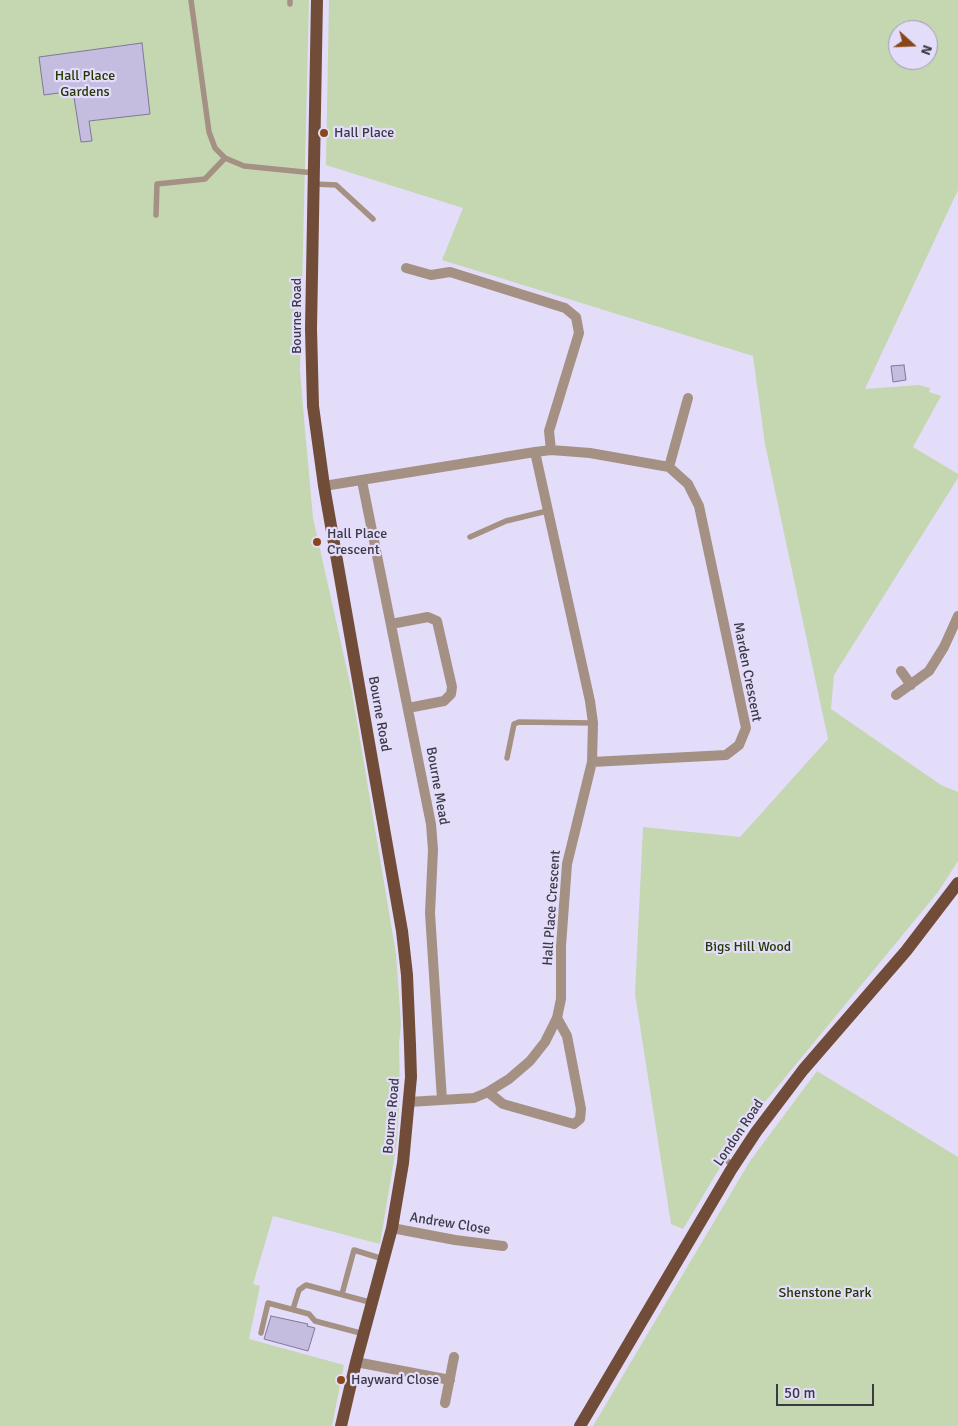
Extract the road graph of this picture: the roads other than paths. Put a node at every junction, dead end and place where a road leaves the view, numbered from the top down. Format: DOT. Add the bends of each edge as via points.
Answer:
graph roads {
  1 [pos="191,0"];
  2 [pos="317,0"];
  3 [pos="224,158"];
  4 [pos="314,179"];
  5 [pos="156,215"];
  6 [pos="374,219"];
  7 [pos="406,268"];
  8 [pos="688,398"];
  9 [pos="551,450"];
  10 [pos="535,452"];
  11 [pos="670,467"];
  12 [pos="362,481"];
  13 [pos="324,486"];
  14 [pos="547,511"];
  15 [pos="470,537"];
  16 [pos="958,616"];
  17 [pos="392,624"];
  18 [pos="901,671"];
  19 [pos="911,685"];
  20 [pos="896,695"];
  21 [pos="408,708"];
  22 [pos="593,723"];
  23 [pos="507,758"];
  24 [pos="592,762"];
  25 [pos="958,883"];
  26 [pos="557,1018"];
  27 [pos="488,1092"];
  28 [pos="442,1100"];
  29 [pos="409,1102"];
  30 [pos="722,1158"];
  31 [pos="734,1165"];
  32 [pos="392,1228"];
  33 [pos="503,1246"];
  34 [pos="385,1260"];
  35 [pos="342,1294"];
  36 [pos="373,1303"];
  37 [pos="293,1309"];
  38 [pos="261,1333"];
  39 [pos="364,1334"];
  40 [pos="454,1357"];
  41 [pos="356,1362"];
  42 [pos="450,1380"];
  43 [pos="445,1403"];
  44 [pos="341,1426"];
  45 [pos="580,1426"];
  1 -- 3 [label="lane" via="209,132 215,148"];
  2 -- 4 [label="main road, Bourne Road"];
  3 -- 4 [label="lane" via="244,166"];
  3 -- 5 [label="lane" via="205,179 157,184"];
  4 -- 6 [label="lane" via="336,185"];
  4 -- 13 [label="main road, Bourne Road" via="313,406"];
  7 -- 9 [label="street" via="431,275 450,272 565,308 576,317 578,334 549,430"];
  8 -- 11 [label="street"];
  9 -- 10 [label="street"];
  9 -- 11 [label="street" via="590,453"];
  10 -- 12 [label="street"];
  10 -- 14 [label="street, Hall Place Crescent"];
  11 -- 24 [label="street, Marden Crescent" via="688,484 699,506 746,728 739,744 726,754"];
  12 -- 13 [label="street"];
  12 -- 17 [label="street, Bourne Mead"];
  13 -- 29 [label="main road, Bourne Road" via="402,931 410,1046"];
  14 -- 15 [label="lane" via="506,521"];
  14 -- 22 [label="street, Hall Place Crescent"];
  16 -- 19 [label="street" via="929,671"];
  17 -- 21 [label="street, Bourne Mead"];
  17 -- 21 [label="street" via="428,617 437,621 452,687 452,694 444,701"];
  18 -- 19 [label="street"];
  19 -- 20 [label="street"];
  21 -- 28 [label="street, Bourne Mead" via="432,832 430,913"];
  22 -- 23 [label="lane" via="514,724"];
  22 -- 24 [label="street, Hall Place Crescent"];
  24 -- 26 [label="street, Hall Place Crescent" via="567,864 561,999"];
  25 -- 31 [label="main road, London Road" via="906,952 803,1070"];
  26 -- 27 [label="street, Hall Place Crescent" via="545,1042 530,1061 509,1080"];
  26 -- 27 [label="street" via="567,1036 581,1109 580,1119 574,1124 503,1104"];
  27 -- 28 [label="street, Hall Place Crescent" via="474,1098"];
  28 -- 29 [label="street, Hall Place Crescent"];
  29 -- 32 [label="main road, Bourne Road"];
  30 -- 31 [label="lane"];
  31 -- 45 [label="main road, London Road"];
  32 -- 33 [label="street, Andrew Close"];
  32 -- 34 [label="main road, Bourne Road"];
  34 -- 35 [label="lane" via="354,1250"];
  34 -- 36 [label="main road, Bourne Road"];
  35 -- 36 [label="lane"];
  35 -- 37 [label="lane" via="306,1285 299,1290"];
  36 -- 39 [label="main road, Bourne Road"];
  37 -- 38 [label="lane" via="268,1303"];
  37 -- 39 [label="lane" via="309,1314 315,1321"];
  39 -- 41 [label="main road, Bourne Road"];
  40 -- 42 [label="street"];
  41 -- 42 [label="street"];
  41 -- 44 [label="main road, Bourne Road"];
  42 -- 43 [label="street"];
}
